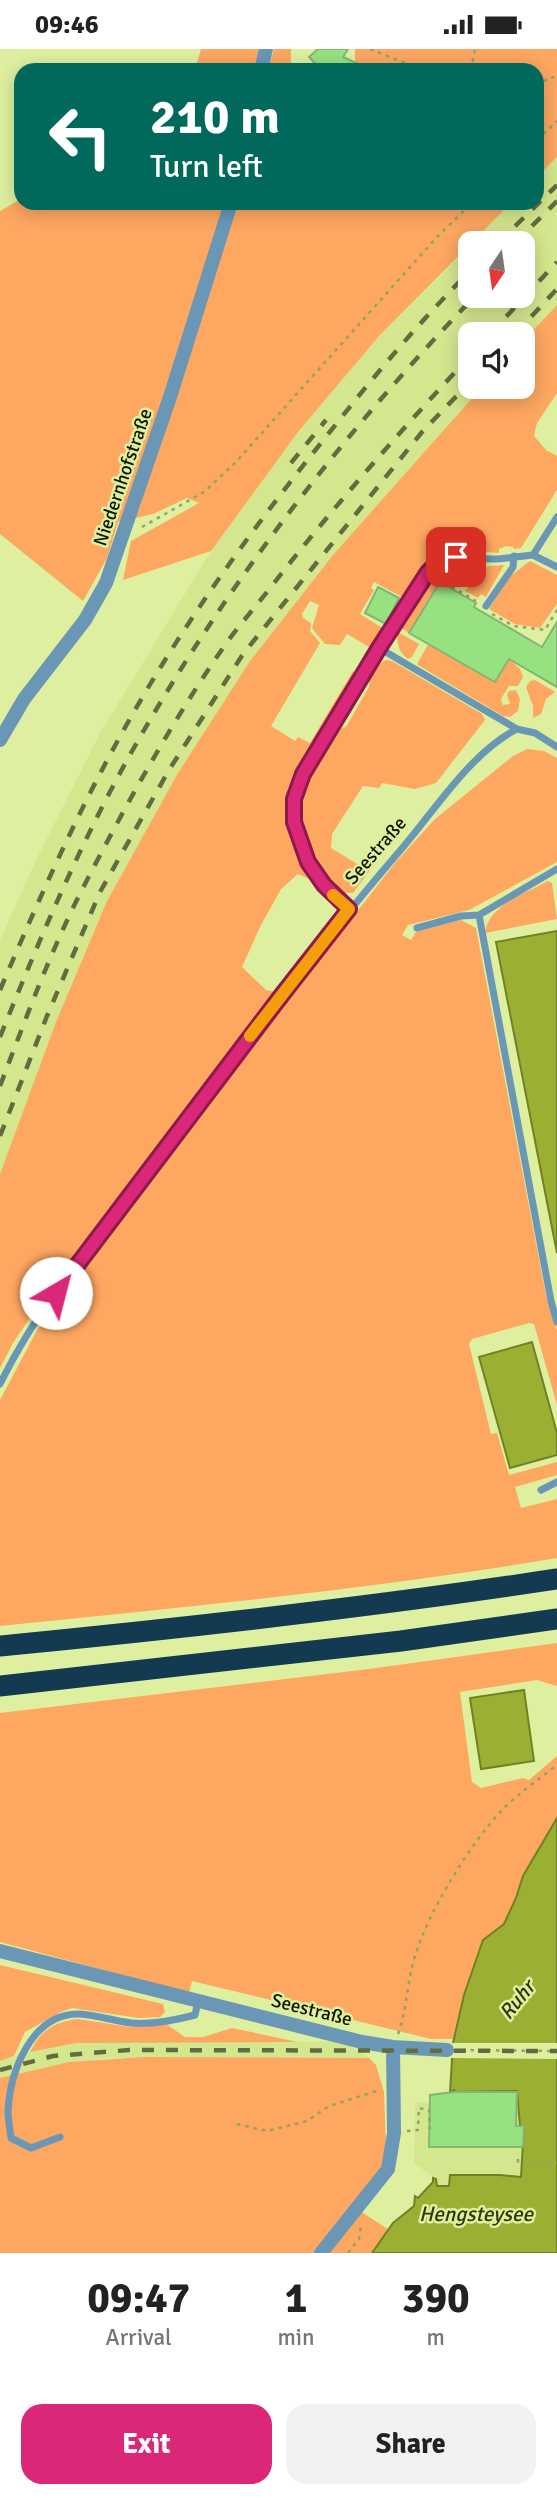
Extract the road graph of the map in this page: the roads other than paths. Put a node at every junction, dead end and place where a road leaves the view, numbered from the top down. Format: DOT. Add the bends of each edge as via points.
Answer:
graph roads {
  1 [pos="229,210"];
  2 [pos="557,517"];
  3 [pos="533,555"];
  4 [pos="514,556"];
  5 [pos="557,567"];
  6 [pos="486,606"];
  7 [pos="379,648"];
  8 [pos="517,729"];
  9 [pos="0,740"];
  10 [pos="557,747"];
  11 [pos="557,869"];
  12 [pos="349,909"];
  13 [pos="479,915"];
  14 [pos="417,928"];
  15 [pos="554,1302"];
  16 [pos="557,1322"];
  17 [pos="0,1384"];
  18 [pos="557,1482"];
  19 [pos="541,1490"];
  20 [pos="557,1579"];
  21 [pos="557,1619"];
  22 [pos="0,1646"];
  23 [pos="0,1686"];
  24 [pos="0,1951"];
  25 [pos="198,2001"];
  26 [pos="393,2047"];
  27 [pos="447,2050"];
  28 [pos="60,2137"];
  29 [pos="321,2253"];
  1 -- 9 [label="street, Niedernhofstraße" via="106,583"];
  2 -- 3 [label="lane"];
  3 -- 4 [label="lane"];
  3 -- 5 [label="lane"];
  4 -- 6 [label="lane" via="513,567"];
  4 -- 7 [label="lane" via="440,560"];
  7 -- 8 [label="lane"];
  7 -- 12 [label="lane" via="303,774 294,799 294,822 308,862"];
  8 -- 10 [label="lane" via="535,733"];
  8 -- 12 [label="lane, Seestraße" via="497,740 454,785"];
  11 -- 13 [label="lane"];
  12 -- 17 [label="lane, Seestraße" via="49,1301"];
  13 -- 14 [label="lane"];
  13 -- 15 [label="lane"];
  15 -- 16 [label="lane"];
  18 -- 19 [label="lane"];
  20 -- 22 [label="highway" via="398,1603"];
  21 -- 23 [label="highway"];
  24 -- 25 [label="street, Seestraße"];
  25 -- 26 [label="street, Seestraße"];
  25 -- 28 [label="lane" via="195,2015 174,2020 134,2024 77,2014 46,2023 18,2064 8,2111 11,2138 31,2148"];
  26 -- 27 [label="street, Seestraße"];
  26 -- 29 [label="street" via="390,2162 384,2177"];
}
